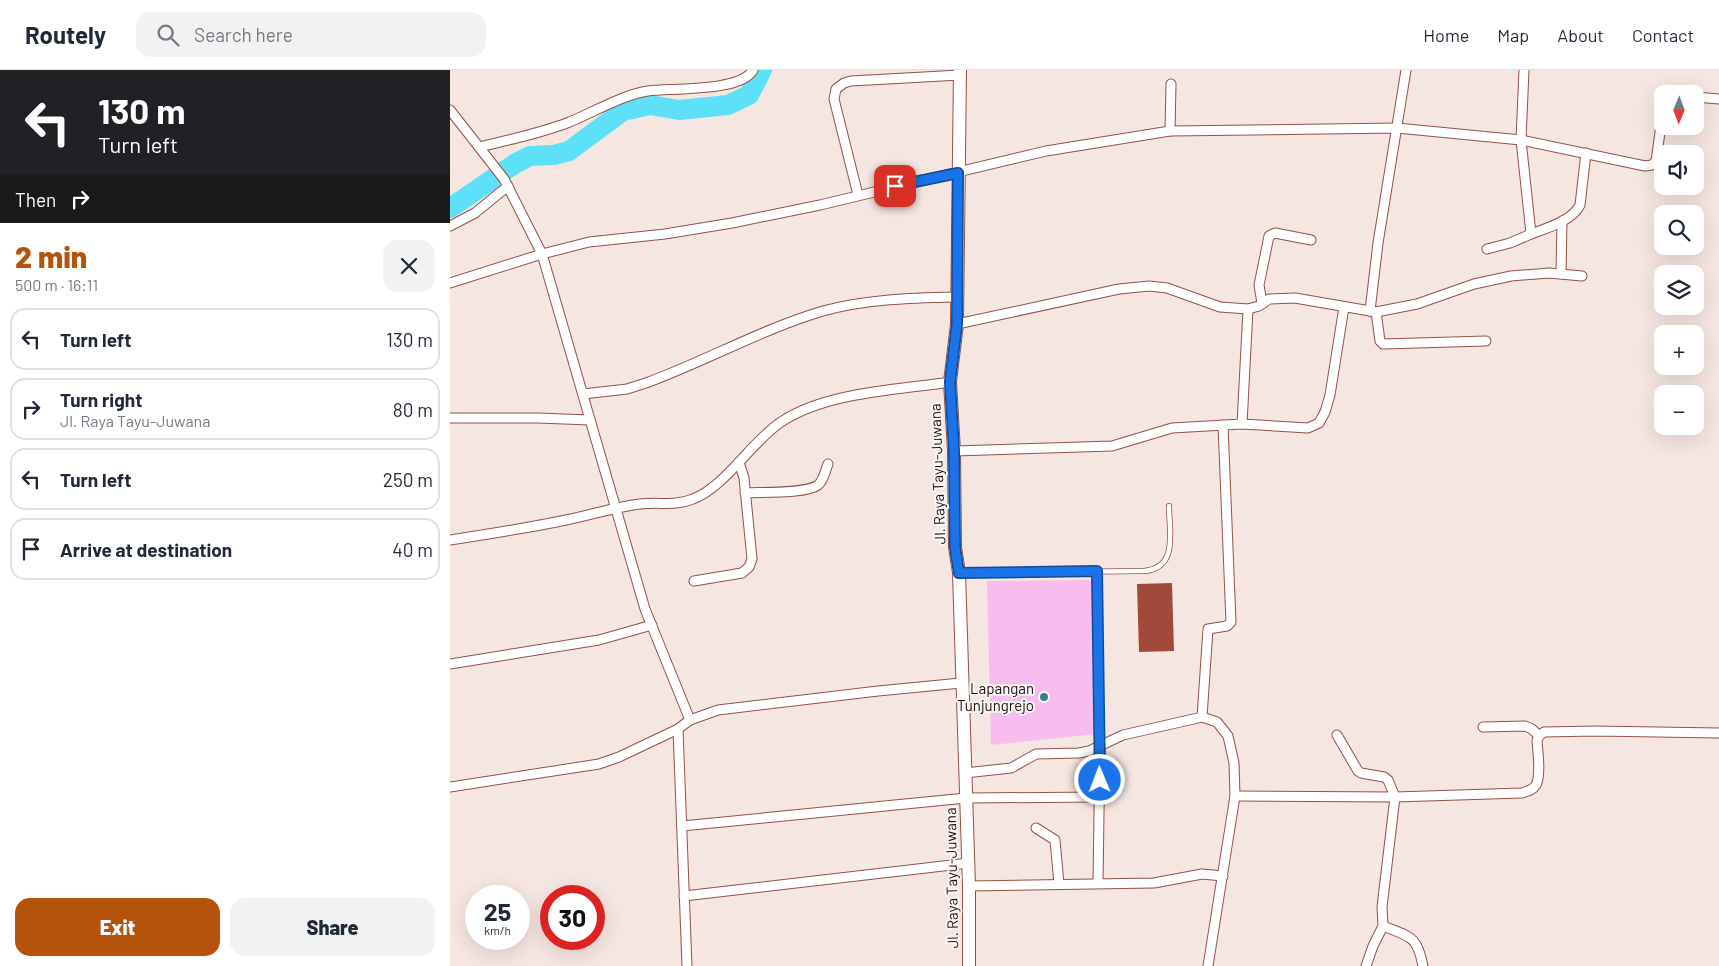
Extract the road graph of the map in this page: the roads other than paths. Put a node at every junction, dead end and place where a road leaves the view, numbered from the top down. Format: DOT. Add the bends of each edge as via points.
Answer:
graph roads {
  1 [pos="753,70"];
  2 [pos="1406,70"];
  3 [pos="1524,70"];
  4 [pos="960,73"];
  5 [pos="1172,84"];
  6 [pos="1704,98"];
  7 [pos="1719,99"];
  8 [pos="450,110"];
  9 [pos="1397,128"];
  10 [pos="1170,131"];
  11 [pos="1660,135"];
  12 [pos="1521,140"];
  13 [pos="479,147"];
  14 [pos="1586,153"];
  15 [pos="958,173"];
  16 [pos="506,182"];
  17 [pos="858,195"];
  18 [pos="1562,220"];
  19 [pos="450,226"];
  20 [pos="1531,234"];
  21 [pos="1311,240"];
  22 [pos="1487,248"];
  23 [pos="542,254"];
  24 [pos="1560,274"];
  25 [pos="1582,276"];
  26 [pos="450,283"];
  27 [pos="956,297"];
  28 [pos="1262,303"];
  29 [pos="1344,307"];
  30 [pos="1248,309"];
  31 [pos="1373,312"];
  32 [pos="957,324"];
  33 [pos="1486,341"];
  34 [pos="950,382"];
  35 [pos="583,394"];
  36 [pos="450,418"];
  37 [pos="590,420"];
  38 [pos="1242,424"];
  39 [pos="1223,425"];
  40 [pos="954,451"];
  41 [pos="739,462"];
  42 [pos="828,464"];
  43 [pos="745,493"];
  44 [pos="1169,506"];
  45 [pos="615,509"];
  46 [pos="450,540"];
  47 [pos="1097,571"];
  48 [pos="959,573"];
  49 [pos="694,581"];
  50 [pos="652,625"];
  51 [pos="450,664"];
  52 [pos="961,683"];
  53 [pos="1202,718"];
  54 [pos="690,720"];
  55 [pos="1483,727"];
  56 [pos="678,729"];
  57 [pos="1719,733"];
  58 [pos="1337,734"];
  59 [pos="1539,736"];
  60 [pos="1100,745"];
  61 [pos="965,774"];
  62 [pos="450,787"];
  63 [pos="1235,796"];
  64 [pos="1100,797"];
  65 [pos="1396,797"];
  66 [pos="966,798"];
  67 [pos="682,826"];
  68 [pos="1036,828"];
  69 [pos="968,863"];
  70 [pos="1223,876"];
  71 [pos="1098,883"];
  72 [pos="1059,884"];
  73 [pos="969,886"];
  74 [pos="684,896"];
  75 [pos="1383,926"];
  76 [pos="687,966"];
  77 [pos="968,966"];
  78 [pos="1208,966"];
  79 [pos="1366,966"];
  80 [pos="1423,966"];
  1 -- 13 [label="street" via="744,79 713,88 639,92 545,131"];
  2 -- 9 [label="street"];
  3 -- 12 [label="street"];
  4 -- 15 [label="main road, Jl. Raya Tayu-Juwana"];
  4 -- 17 [label="street" via="851,82 836,89 834,99"];
  5 -- 10 [label="street"];
  6 -- 7 [label="street"];
  8 -- 13 [label="street"];
  9 -- 10 [label="street"];
  9 -- 12 [label="street"];
  9 -- 31 [label="street" via="1378,243"];
  10 -- 15 [label="street" via="1046,151"];
  11 -- 14 [label="street" via="1656,161 1652,165 1640,166"];
  12 -- 14 [label="street"];
  12 -- 20 [label="street"];
  13 -- 16 [label="street"];
  14 -- 18 [label="street" via="1580,205"];
  15 -- 17 [label="street"];
  15 -- 27 [label="main road, Jl. Raya Tayu-Juwana"];
  16 -- 19 [label="street" via="475,213"];
  16 -- 23 [label="street"];
  17 -- 23 [label="street" via="732,223 589,242"];
  18 -- 20 [label="street"];
  18 -- 24 [label="street"];
  20 -- 22 [label="street"];
  21 -- 28 [label="street" via="1274,233 1269,236 1259,286"];
  23 -- 26 [label="street"];
  23 -- 35 [label="street"];
  24 -- 25 [label="street"];
  24 -- 31 [label="street" via="1530,273 1503,277 1417,304"];
  27 -- 32 [label="main road, Jl. Raya Tayu-Juwana"];
  27 -- 35 [label="street" via="881,300 824,311 778,326 646,383 627,389"];
  28 -- 29 [label="street" via="1269,299 1296,298"];
  28 -- 30 [label="street"];
  29 -- 31 [label="street"];
  29 -- 38 [label="street" via="1328,401 1319,422 1308,428"];
  30 -- 32 [label="street" via="1220,308 1167,288 1149,286 1119,289"];
  30 -- 38 [label="street"];
  31 -- 33 [label="street" via="1383,344"];
  32 -- 34 [label="main road, Jl. Raya Tayu-Juwana"];
  34 -- 40 [label="main road, Jl. Raya Tayu-Juwana"];
  34 -- 41 [label="street" via="816,404 780,422"];
  35 -- 37 [label="street"];
  36 -- 37 [label="street"];
  37 -- 45 [label="street"];
  38 -- 39 [label="street"];
  39 -- 40 [label="street" via="1172,428 1112,446"];
  39 -- 53 [label="street" via="1231,622 1227,626 1208,629"];
  40 -- 48 [label="main road, Jl. Raya Tayu-Juwana" via="955,547"];
  41 -- 43 [label="street"];
  41 -- 45 [label="street" via="693,500"];
  42 -- 43 [label="street" via="820,483 808,490"];
  43 -- 49 [label="street" via="752,559 749,566 742,572"];
  44 -- 47 [label="lane" via="1169,551 1162,566 1144,571"];
  45 -- 46 [label="street"];
  45 -- 50 [label="street"];
  47 -- 48 [label="lane"];
  47 -- 60 [label="lane"];
  48 -- 52 [label="main road, Jl. Raya Tayu-Juwana"];
  50 -- 51 [label="street" via="599,640"];
  50 -- 54 [label="street"];
  52 -- 54 [label="street" via="718,710"];
  52 -- 61 [label="main road, Jl. Raya Tayu-Juwana"];
  53 -- 60 [label="street" via="1124,735"];
  53 -- 63 [label="street" via="1218,722 1228,736 1234,763"];
  54 -- 56 [label="street"];
  55 -- 59 [label="street" via="1525,726"];
  56 -- 62 [label="street" via="599,764"];
  56 -- 67 [label="street"];
  57 -- 59 [label="street" via="1595,731 1544,732"];
  58 -- 65 [label="street" via="1358,771 1384,777"];
  59 -- 65 [label="street" via="1538,778 1531,790 1522,793"];
  60 -- 61 [label="street" via="1079,753 1036,754 1011,768"];
  60 -- 64 [label="street"];
  61 -- 66 [label="main road, Jl. Raya Tayu-Juwana"];
  63 -- 65 [label="street"];
  63 -- 70 [label="street"];
  64 -- 66 [label="street"];
  64 -- 71 [label="street"];
  65 -- 75 [label="street" via="1382,907"];
  66 -- 67 [label="street"];
  66 -- 69 [label="main road, Jl. Raya Tayu-Juwana"];
  67 -- 74 [label="street"];
  68 -- 72 [label="street" via="1055,840"];
  69 -- 73 [label="main road, Jl. Raya Tayu-Juwana"];
  69 -- 74 [label="street"];
  70 -- 71 [label="street" via="1202,874 1154,883"];
  70 -- 78 [label="street"];
  71 -- 72 [label="street"];
  72 -- 73 [label="street"];
  73 -- 77 [label="main road, Jl. Raya Tayu-Juwana"];
  74 -- 76 [label="street"];
  75 -- 79 [label="street"];
  75 -- 80 [label="street" via="1410,937 1420,949"];
}
